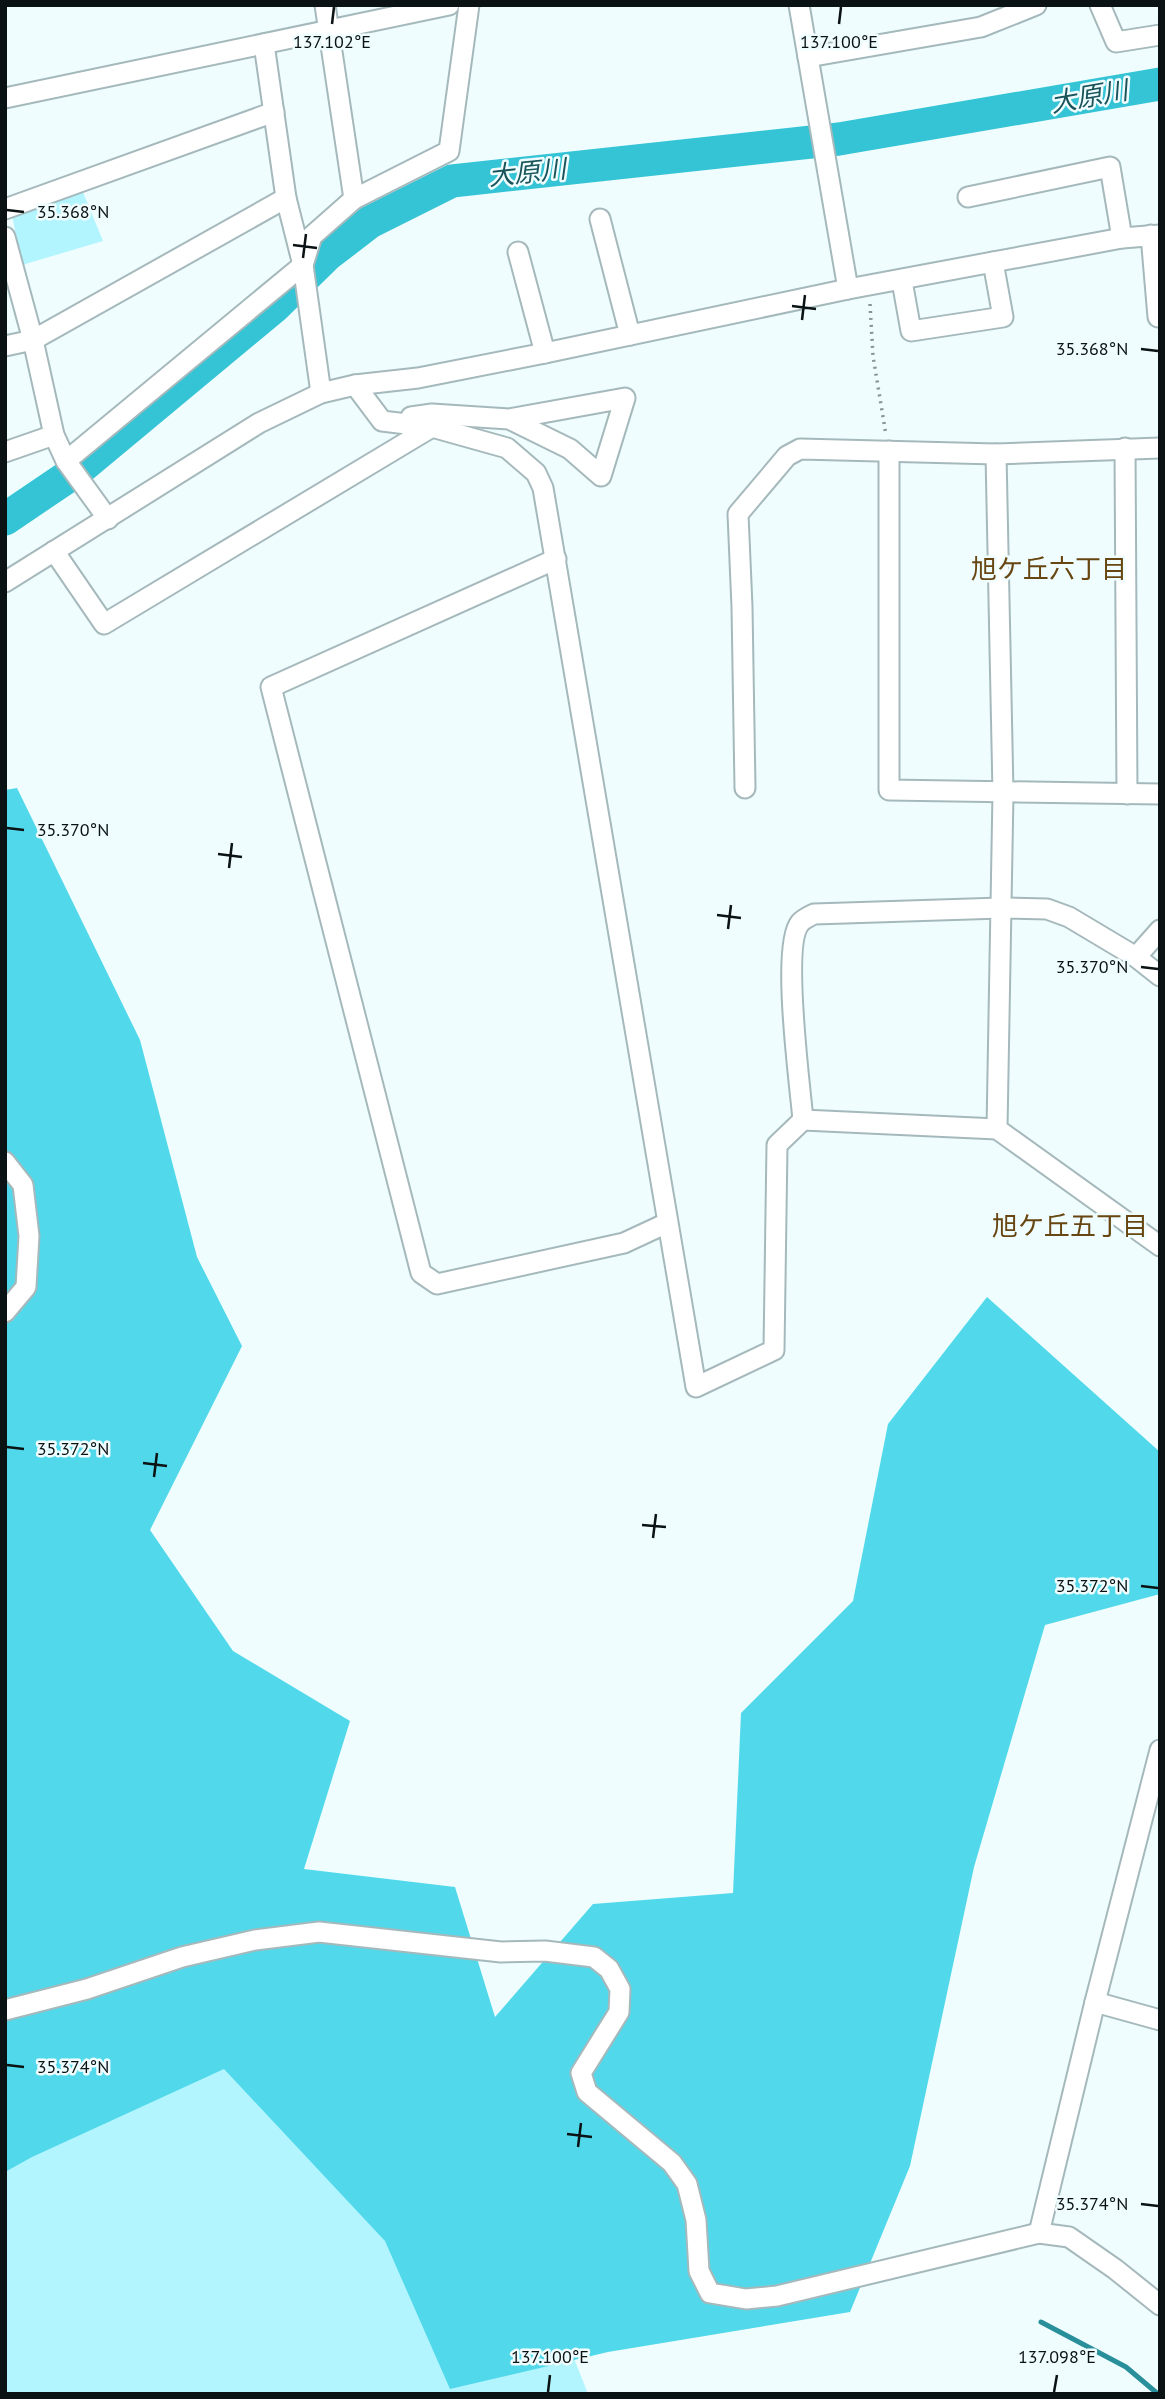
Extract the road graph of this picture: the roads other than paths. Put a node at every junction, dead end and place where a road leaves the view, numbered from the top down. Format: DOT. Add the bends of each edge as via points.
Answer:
graph roads {
  1 [pos="325,5"];
  2 [pos="449,5"];
  3 [pos="469,5"];
  4 [pos="799,5"];
  5 [pos="1036,5"];
  6 [pos="1100,5"];
  7 [pos="330,31"];
  8 [pos="1160,35"];
  9 [pos="264,44"];
  10 [pos="808,57"];
  11 [pos="5,98"];
  12 [pos="274,112"];
  13 [pos="968,197"];
  14 [pos="286,198"];
  15 [pos="354,199"];
  16 [pos="5,209"];
  17 [pos="600,219"];
  18 [pos="1156,235"];
  19 [pos="5,237"];
  20 [pos="1122,238"];
  21 [pos="518,252"];
  22 [pos="993,262"];
  23 [pos="303,265"];
  24 [pos="902,281"];
  25 [pos="848,289"];
  26 [pos="1158,317"];
  27 [pos="629,335"];
  28 [pos="33,340"];
  29 [pos="5,346"];
  30 [pos="545,353"];
  31 [pos="355,385"];
  32 [pos="321,393"];
  33 [pos="509,419"];
  34 [pos="383,421"];
  35 [pos="432,427"];
  36 [pos="54,435"];
  37 [pos="1125,448"];
  38 [pos="1160,448"];
  39 [pos="889,451"];
  40 [pos="5,452"];
  41 [pos="996,454"];
  42 [pos="65,461"];
  43 [pos="108,519"];
  44 [pos="54,551"];
  45 [pos="556,559"];
  46 [pos="5,582"];
  47 [pos="745,788"];
  48 [pos="1003,793"];
  49 [pos="1127,794"];
  50 [pos="1160,794"];
  51 [pos="1001,908"];
  52 [pos="1160,930"];
  53 [pos="1136,957"];
  54 [pos="1160,976"];
  55 [pos="803,1120"];
  56 [pos="997,1129"];
  57 [pos="5,1163"];
  58 [pos="667,1223"];
  59 [pos="1160,1246"];
  60 [pos="5,1312"];
  61 [pos="1160,1750"];
  62 [pos="1095,2001"];
  63 [pos="5,2010"];
  64 [pos="1160,2020"];
  65 [pos="1039,2232"];
  66 [pos="1160,2305"];
  1 -- 7 [label="street"];
  2 -- 7 [label="street"];
  3 -- 15 [label="street" via="449,151"];
  4 -- 10 [label="street"];
  5 -- 10 [label="street" via="981,27"];
  6 -- 8 [label="street" via="1116,42"];
  7 -- 9 [label="street"];
  7 -- 15 [label="street"];
  9 -- 11 [label="street"];
  9 -- 12 [label="street"];
  10 -- 25 [label="street"];
  12 -- 14 [label="street"];
  12 -- 16 [label="street"];
  13 -- 20 [label="street" via="1110,167"];
  14 -- 23 [label="street"];
  14 -- 28 [label="street"];
  15 -- 23 [label="street" via="312,236"];
  17 -- 27 [label="street"];
  18 -- 20 [label="street"];
  18 -- 26 [label="street"];
  19 -- 28 [label="street"];
  20 -- 22 [label="street"];
  21 -- 30 [label="street"];
  22 -- 24 [label="street"];
  22 -- 24 [label="street" via="1003,317 911,331"];
  23 -- 32 [label="street"];
  23 -- 42 [label="street"];
  24 -- 25 [label="street"];
  25 -- 27 [label="street"];
  27 -- 30 [label="street"];
  28 -- 29 [label="street"];
  28 -- 36 [label="street"];
  30 -- 31 [label="street" via="418,378"];
  31 -- 32 [label="street"];
  31 -- 34 [label="street"];
  32 -- 43 [label="street" via="259,423"];
  33 -- 33 [label="street" via="586,405 625,398 601,476 570,449"];
  33 -- 34 [label="street" via="432,414"];
  34 -- 35 [label="street"];
  35 -- 44 [label="street" via="104,624"];
  35 -- 45 [label="street" via="507,448 525,461 543,488"];
  36 -- 40 [label="street"];
  36 -- 42 [label="street"];
  37 -- 38 [label="street"];
  37 -- 41 [label="street"];
  37 -- 49 [label="street"];
  39 -- 41 [label="street"];
  39 -- 47 [label="street" via="800,449 787,456 738,514"];
  39 -- 48 [label="street" via="890,790"];
  41 -- 48 [label="street"];
  42 -- 43 [label="street"];
  43 -- 44 [label="street"];
  44 -- 46 [label="street"];
  45 -- 58 [label="street"];
  45 -- 58 [label="street" via="271,687 421,1273 436,1284 624,1243"];
  48 -- 49 [label="street"];
  48 -- 51 [label="street"];
  49 -- 50 [label="street"];
  51 -- 53 [label="street" via="1047,909"];
  51 -- 55 [label="street" via="814,914 799,923 792,948 792,991"];
  51 -- 56 [label="street"];
  52 -- 53 [label="street"];
  53 -- 54 [label="street"];
  55 -- 56 [label="street"];
  55 -- 58 [label="street" via="776,1145 774,1350 696,1387"];
  56 -- 59 [label="street"];
  57 -- 60 [label="street" via="23,1185 29,1236 26,1287"];
  61 -- 62 [label="street"];
  62 -- 64 [label="street"];
  62 -- 65 [label="street"];
  63 -- 65 [label="street" via="87,1989 182,1956 319,1932 594,1957 620,1989 619,2012 581,2073 587,2092 672,2163 687,2184 696,2220 699,2271 710,2293 746,2299 777,2296"];
  65 -- 66 [label="street" via="1069,2237"];
}
